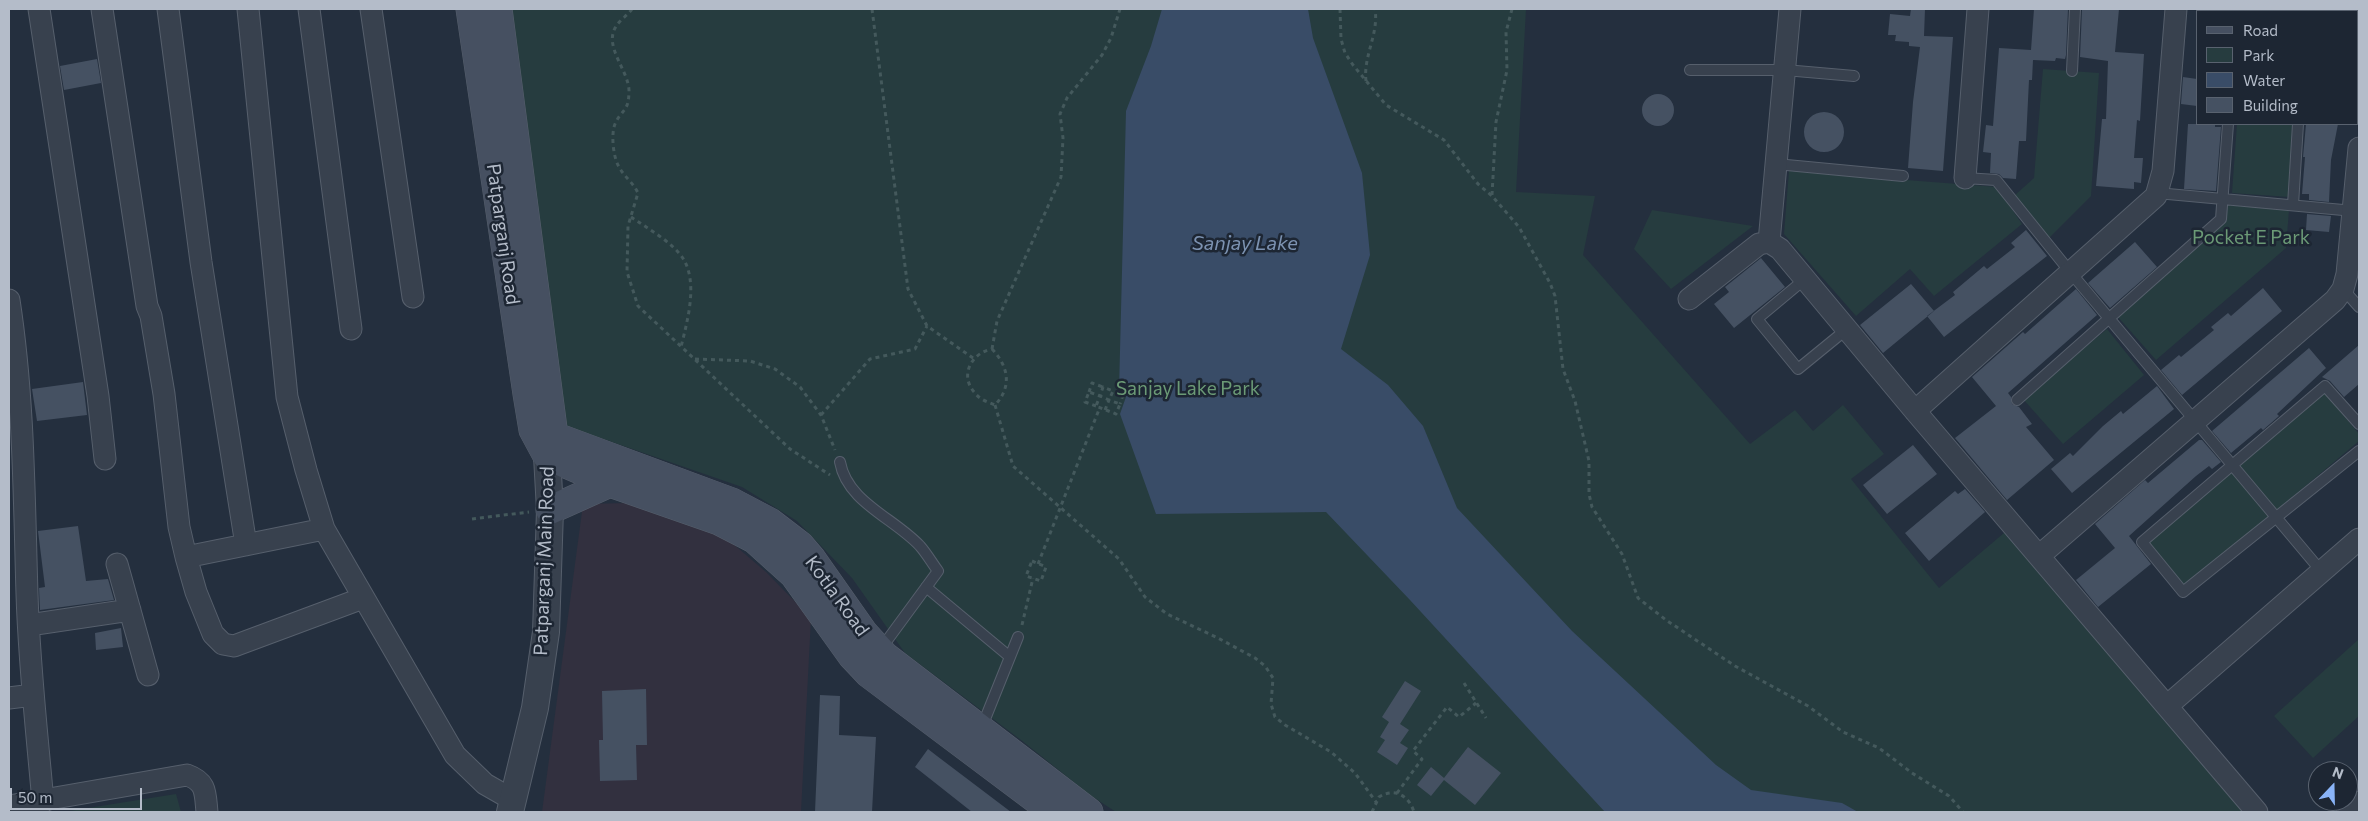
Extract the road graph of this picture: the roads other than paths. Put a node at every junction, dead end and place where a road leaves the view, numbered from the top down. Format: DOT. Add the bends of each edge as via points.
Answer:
graph roads {
  1 [pos="39,9"];
  2 [pos="102,9"];
  3 [pos="168,9"];
  4 [pos="248,9"];
  5 [pos="309,9"];
  6 [pos="370,9"];
  7 [pos="470,9"];
  8 [pos="498,9"];
  9 [pos="1790,9"];
  10 [pos="1978,9"];
  11 [pos="2076,9"];
  12 [pos="2176,9"];
  13 [pos="2334,9"];
  14 [pos="2346,10"];
  15 [pos="1690,70"];
  16 [pos="1785,70"];
  17 [pos="2072,71"];
  18 [pos="1854,76"];
  19 [pos="2228,125"];
  20 [pos="2298,125"];
  21 [pos="2359,148"];
  22 [pos="1776,164"];
  23 [pos="1903,176"];
  24 [pos="1965,178"];
  25 [pos="2157,193"];
  26 [pos="2223,199"];
  27 [pos="2293,205"];
  28 [pos="2356,208"];
  29 [pos="1769,242"];
  30 [pos="2071,274"];
  31 [pos="1805,279"];
  32 [pos="2343,289"];
  33 [pos="413,297"];
  34 [pos="1689,299"];
  35 [pos="9,300"];
  36 [pos="2359,307"];
  37 [pos="2109,319"];
  38 [pos="351,329"];
  39 [pos="1847,330"];
  40 [pos="2017,400"];
  41 [pos="1915,411"];
  42 [pos="2194,421"];
  43 [pos="2359,424"];
  44 [pos="550,446"];
  45 [pos="2359,451"];
  46 [pos="105,459"];
  47 [pos="840,462"];
  48 [pos="2231,465"];
  49 [pos="610,483"];
  50 [pos="550,510"];
  51 [pos="2276,518"];
  52 [pos="324,530"];
  53 [pos="2359,539"];
  54 [pos="246,545"];
  55 [pos="2039,556"];
  56 [pos="186,557"];
  57 [pos="117,564"];
  58 [pos="2322,572"];
  59 [pos="926,588"];
  60 [pos="18,596"];
  61 [pos="363,598"];
  62 [pos="130,610"];
  63 [pos="29,625"];
  64 [pos="1018,637"];
  65 [pos="880,651"];
  66 [pos="1010,657"];
  67 [pos="148,675"];
  68 [pos="33,695"];
  69 [pos="9,698"];
  70 [pos="2167,706"];
  71 [pos="980,730"];
  72 [pos="43,802"];
  73 [pos="2359,802"];
  74 [pos="9,806"];
  75 [pos="511,806"];
  76 [pos="207,812"];
  77 [pos="1052,812"];
  78 [pos="1089,812"];
  79 [pos="2257,812"];
  80 [pos="2346,812"];
  1 -- 46 [label="street"];
  2 -- 56 [label="street" via="147,306 152,316 164,394 179,527"];
  3 -- 54 [label="street" via="201,262"];
  4 -- 52 [label="street" via="288,397"];
  5 -- 38 [label="street"];
  6 -- 33 [label="street"];
  7 -- 44 [label="main road, Patparganj Road" via="533,430"];
  8 -- 44 [label="main road, Patparganj Road"];
  9 -- 16 [label="street"];
  10 -- 24 [label="street"];
  11 -- 17 [label="lane"];
  12 -- 25 [label="street" via="2163,171"];
  13 -- 14 [label="lane"];
  15 -- 16 [label="lane"];
  16 -- 18 [label="lane"];
  16 -- 22 [label="street"];
  19 -- 26 [label="lane"];
  20 -- 27 [label="lane"];
  21 -- 28 [label="street"];
  22 -- 23 [label="lane"];
  22 -- 29 [label="street"];
  24 -- 30 [label="lane" via="1996,180"];
  25 -- 26 [label="lane"];
  25 -- 30 [label="street" via="2148,206"];
  26 -- 27 [label="lane"];
  26 -- 37 [label="lane" via="2221,219"];
  27 -- 28 [label="lane"];
  28 -- 32 [label="street"];
  29 -- 31 [label="street" via="1780,249"];
  29 -- 34 [label="street" via="1758,244"];
  30 -- 37 [label="lane"];
  30 -- 41 [label="street"];
  31 -- 39 [label="street"];
  31 -- 39 [label="lane" via="1757,319 1798,369"];
  32 -- 36 [label="lane"];
  32 -- 42 [label="street" via="2335,300"];
  35 -- 60 [label="street" via="25,484"];
  37 -- 40 [label="lane"];
  37 -- 42 [label="lane"];
  39 -- 41 [label="street"];
  41 -- 55 [label="street"];
  42 -- 48 [label="lane"];
  42 -- 55 [label="street"];
  43 -- 48 [label="lane" via="2325,386"];
  44 -- 49 [label="main road, Kotla Road"];
  44 -- 50 [label="street, Patparganj Main Road"];
  44 -- 65 [label="main road, Kotla Road" via="732,502 770,522 800,545 812,559 864,634"];
  45 -- 51 [label="lane"];
  47 -- 59 [label="lane" via="850,488 920,546 938,571"];
  48 -- 51 [label="lane"];
  48 -- 51 [label="lane" via="2142,542 2183,592"];
  49 -- 50 [label="main road"];
  49 -- 77 [label="main road, Kotla Road" via="719,521 754,539 794,575 852,656 869,674"];
  50 -- 75 [label="street, Patparganj Main Road" via="546,632 536,708"];
  51 -- 58 [label="lane"];
  52 -- 54 [label="street"];
  52 -- 61 [label="street"];
  53 -- 58 [label="street"];
  54 -- 56 [label="street"];
  55 -- 70 [label="street"];
  56 -- 61 [label="street" via="213,634 223,644 234,646"];
  57 -- 62 [label="street"];
  58 -- 70 [label="street"];
  59 -- 65 [label="lane"];
  59 -- 66 [label="lane"];
  60 -- 63 [label="street"];
  61 -- 75 [label="street" via="455,754"];
  62 -- 63 [label="street"];
  62 -- 67 [label="street"];
  63 -- 68 [label="street"];
  64 -- 66 [label="lane"];
  65 -- 71 [label="main road, Kotla Road"];
  66 -- 71 [label="lane"];
  68 -- 69 [label="street"];
  68 -- 72 [label="street"];
  70 -- 79 [label="street"];
  71 -- 78 [label="main road, Kotla Road"];
  72 -- 74 [label="street"];
  72 -- 76 [label="street" via="187,775 198,779 204,788"];
  73 -- 80 [label="street"];
}
